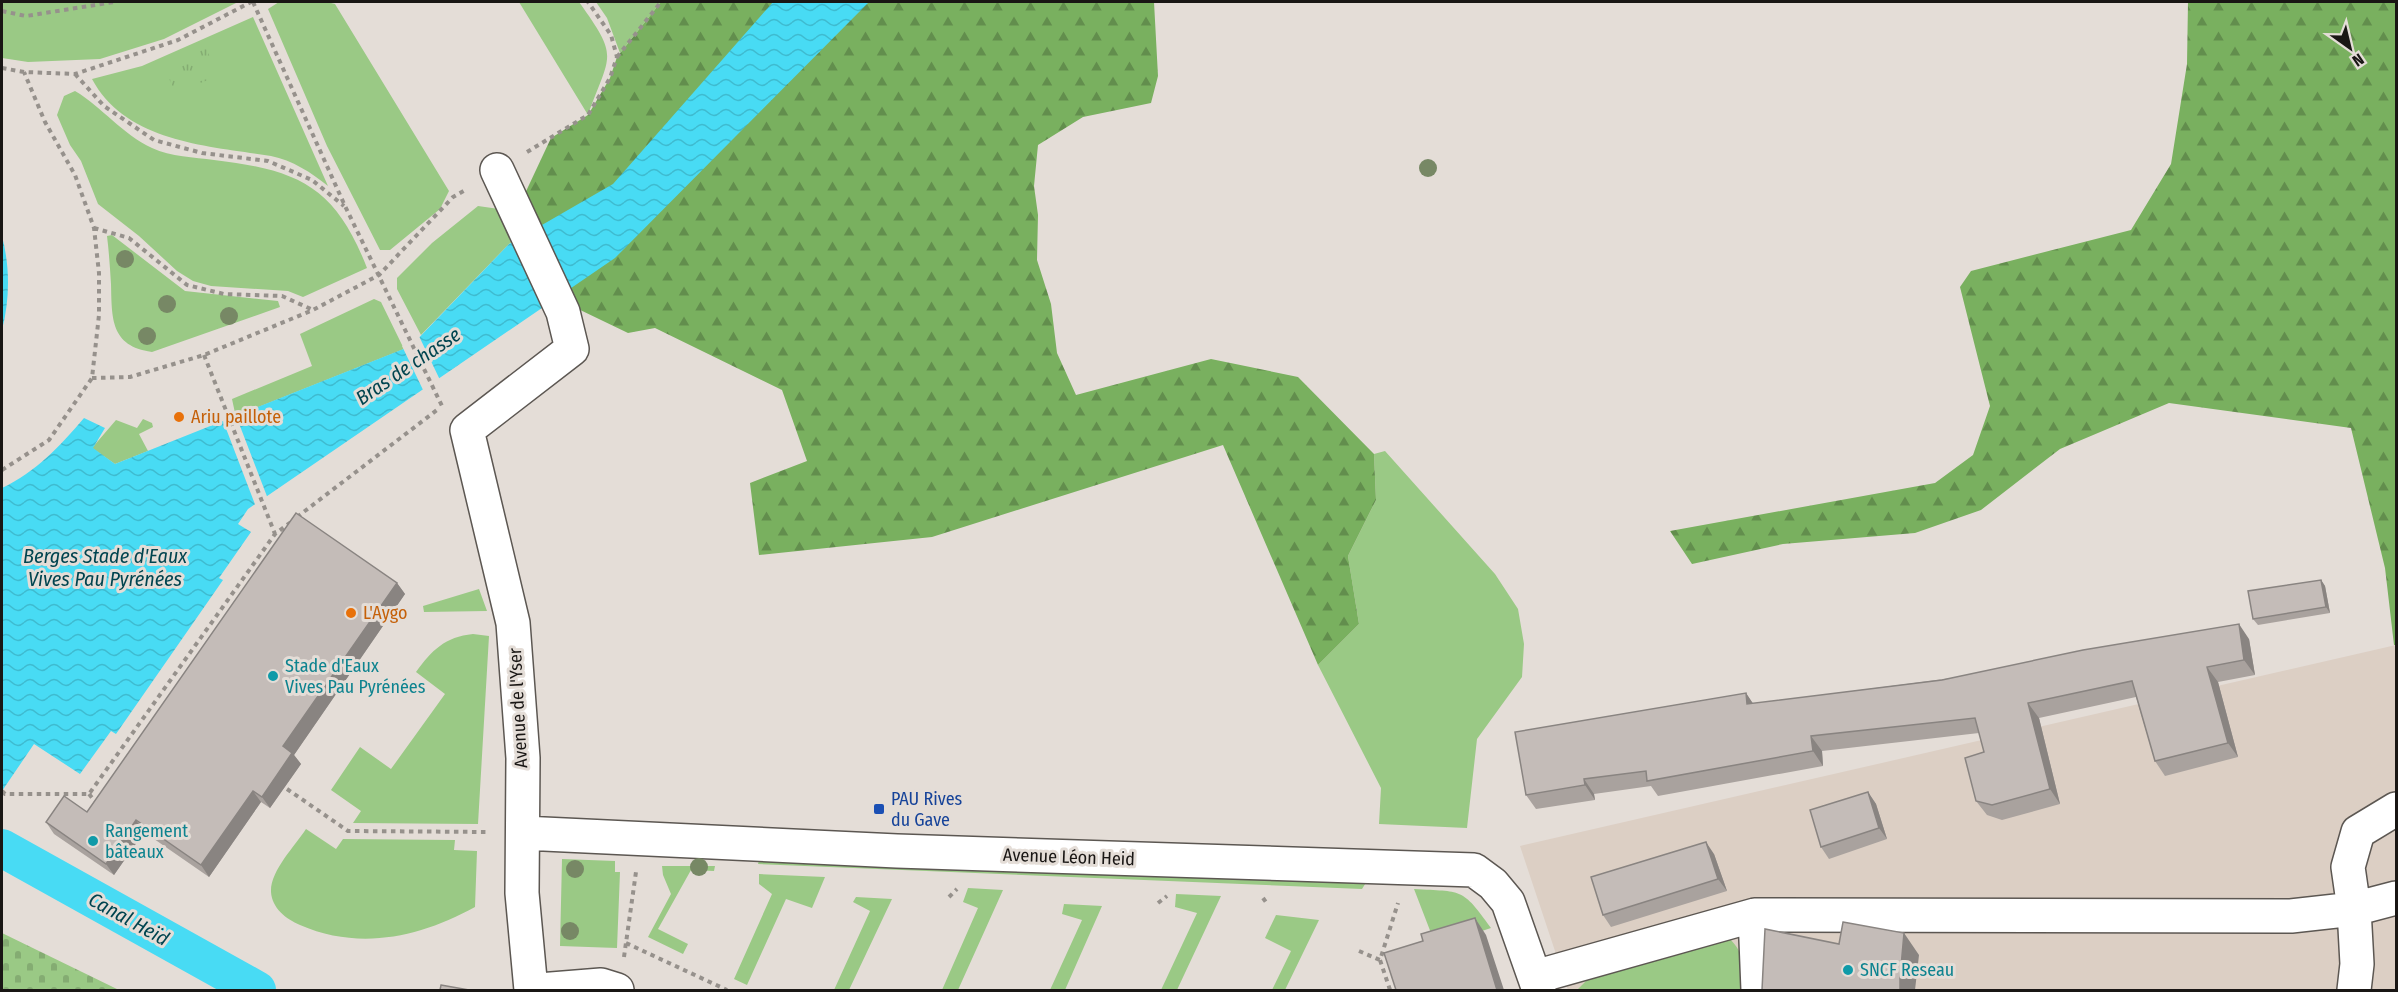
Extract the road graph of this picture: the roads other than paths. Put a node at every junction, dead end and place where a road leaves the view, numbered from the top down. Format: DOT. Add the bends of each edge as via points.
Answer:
graph roads {
  1 [pos="497,170"];
  2 [pos="2397,809"];
  3 [pos="523,833"];
  4 [pos="2397,898"];
  5 [pos="2354,909"];
  6 [pos="1755,915"];
  7 [pos="620,975"];
  8 [pos="1537,984"];
  9 [pos="531,990"];
  10 [pos="539,990"];
  11 [pos="1758,990"];
  12 [pos="2354,990"];
  1 -- 3 [label="street, Avenue de l'Yser" via="562,312 572,350 467,430 513,623 535,757 521,787"];
  2 -- 5 [label="street" via="2358,832 2348,867"];
  3 -- 8 [label="street, Avenue Léon Heid" via="897,851 1474,870 1508,902"];
  3 -- 9 [label="street, Avenue de l'Yser" via="522,893"];
  4 -- 5 [label="street"];
  5 -- 6 [label="street" via="2291,916"];
  5 -- 12 [label="street"];
  6 -- 8 [label="street"];
  6 -- 11 [label="street"];
  7 -- 10 [label="street" via="602,985"];
}
